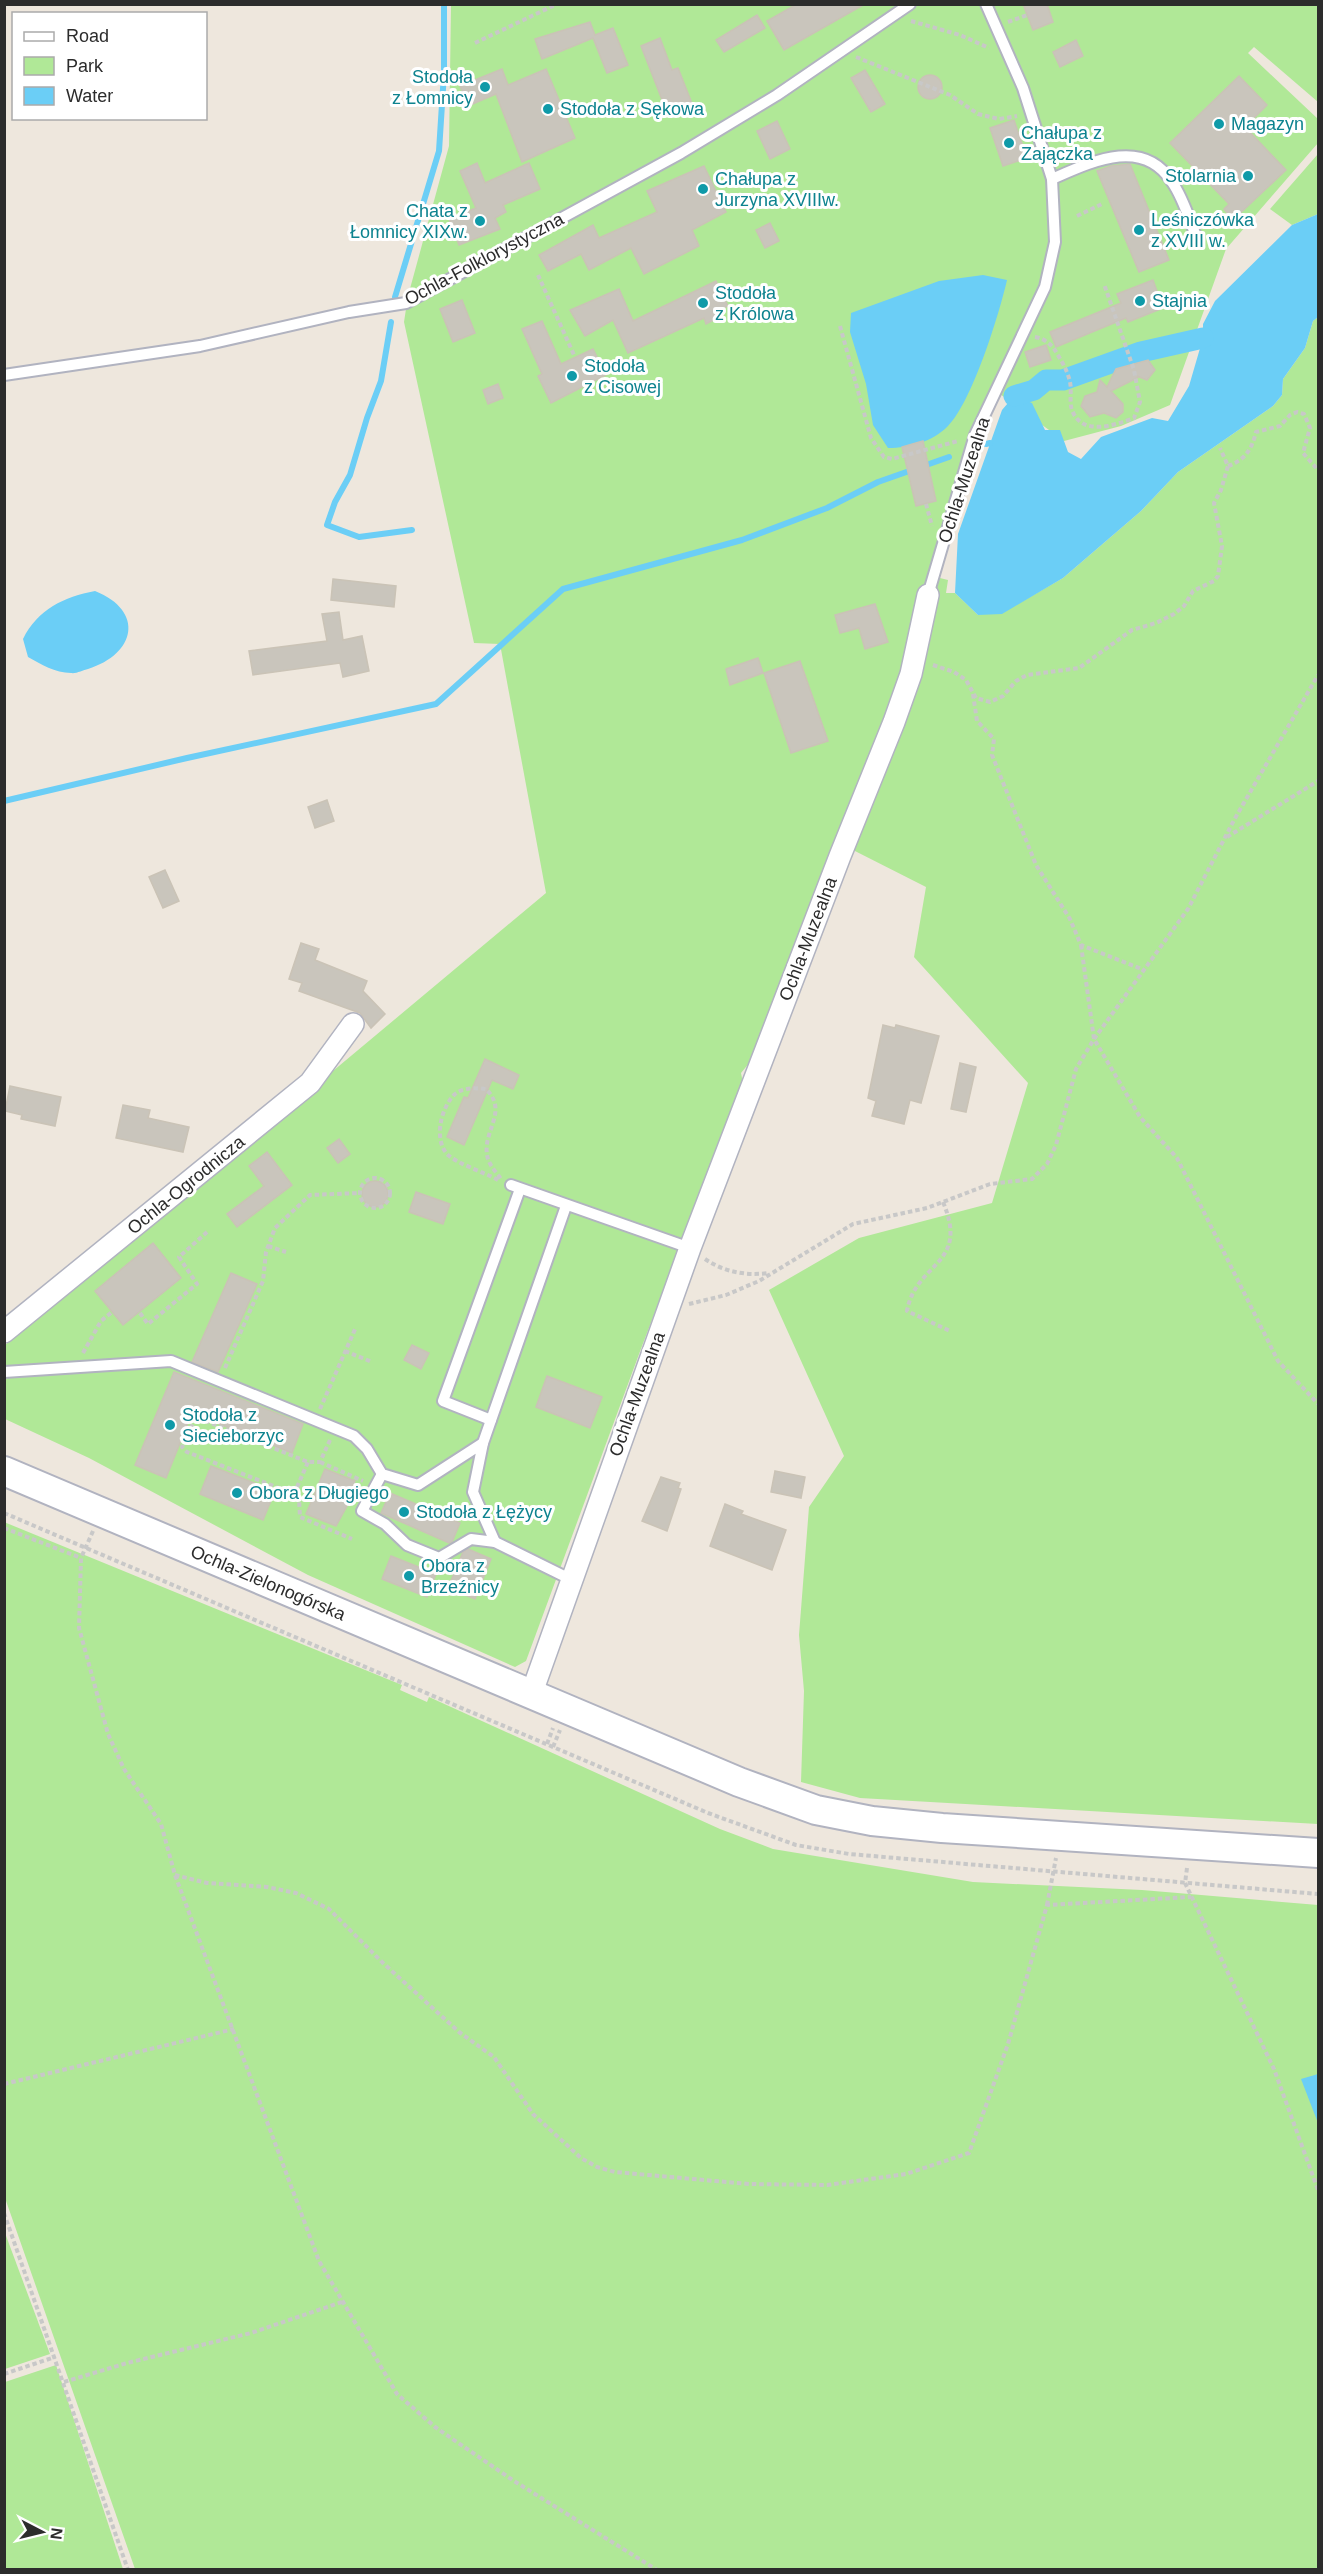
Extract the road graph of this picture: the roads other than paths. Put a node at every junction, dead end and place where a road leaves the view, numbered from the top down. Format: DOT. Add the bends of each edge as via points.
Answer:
graph roads {
  1 [pos="910,4"];
  2 [pos="986,4"];
  3 [pos="1052,179"];
  4 [pos="1198,241"];
  5 [pos="4,375"];
  6 [pos="928,595"];
  7 [pos="353,1024"];
  8 [pos="566,1206"];
  9 [pos="690,1248"];
  10 [pos="4,1332"];
  11 [pos="4,1372"];
  12 [pos="491,1420"];
  13 [pos="483,1443"];
  14 [pos="4,1471"];
  15 [pos="382,1474"];
  16 [pos="495,1542"];
  17 [pos="570,1579"];
  18 [pos="531,1695"];
  19 [pos="1318,1853"];
  1 -- 5 [label="lane, Ochla-Folklorystyczna" via="777,95 681,153 406,303 200,346"];
  2 -- 3 [label="lane, Ochla-Muzealna" via="1023,88"];
  3 -- 4 [label="lane" via="1117,155 1134,155 1156,163 1173,182"];
  3 -- 6 [label="lane, Ochla-Muzealna" via="1055,242 1046,287 975,435"];
  6 -- 9 [label="street, Ochla-Muzealna" via="915,661 894,722"];
  7 -- 10 [label="street, Ochla-Ogrodnicza" via="310,1083"];
  8 -- 9 [label="lane"];
  8 -- 12 [label="lane"];
  8 -- 12 [label="lane" via="511,1185 443,1401"];
  9 -- 17 [label="street, Ochla-Muzealna"];
  11 -- 15 [label="lane" via="171,1361 354,1436"];
  12 -- 13 [label="lane"];
  13 -- 15 [label="lane" via="418,1485"];
  13 -- 16 [label="lane" via="473,1492"];
  14 -- 18 [label="street, Ochla-Zielonogórska"];
  15 -- 16 [label="lane" via="362,1511 385,1524 407,1545 439,1558 471,1539"];
  16 -- 17 [label="lane"];
  17 -- 18 [label="street, Ochla-Muzealna"];
  18 -- 19 [label="street, Ochla-Zielonogórska" via="816,1810 906,1825"];
}
